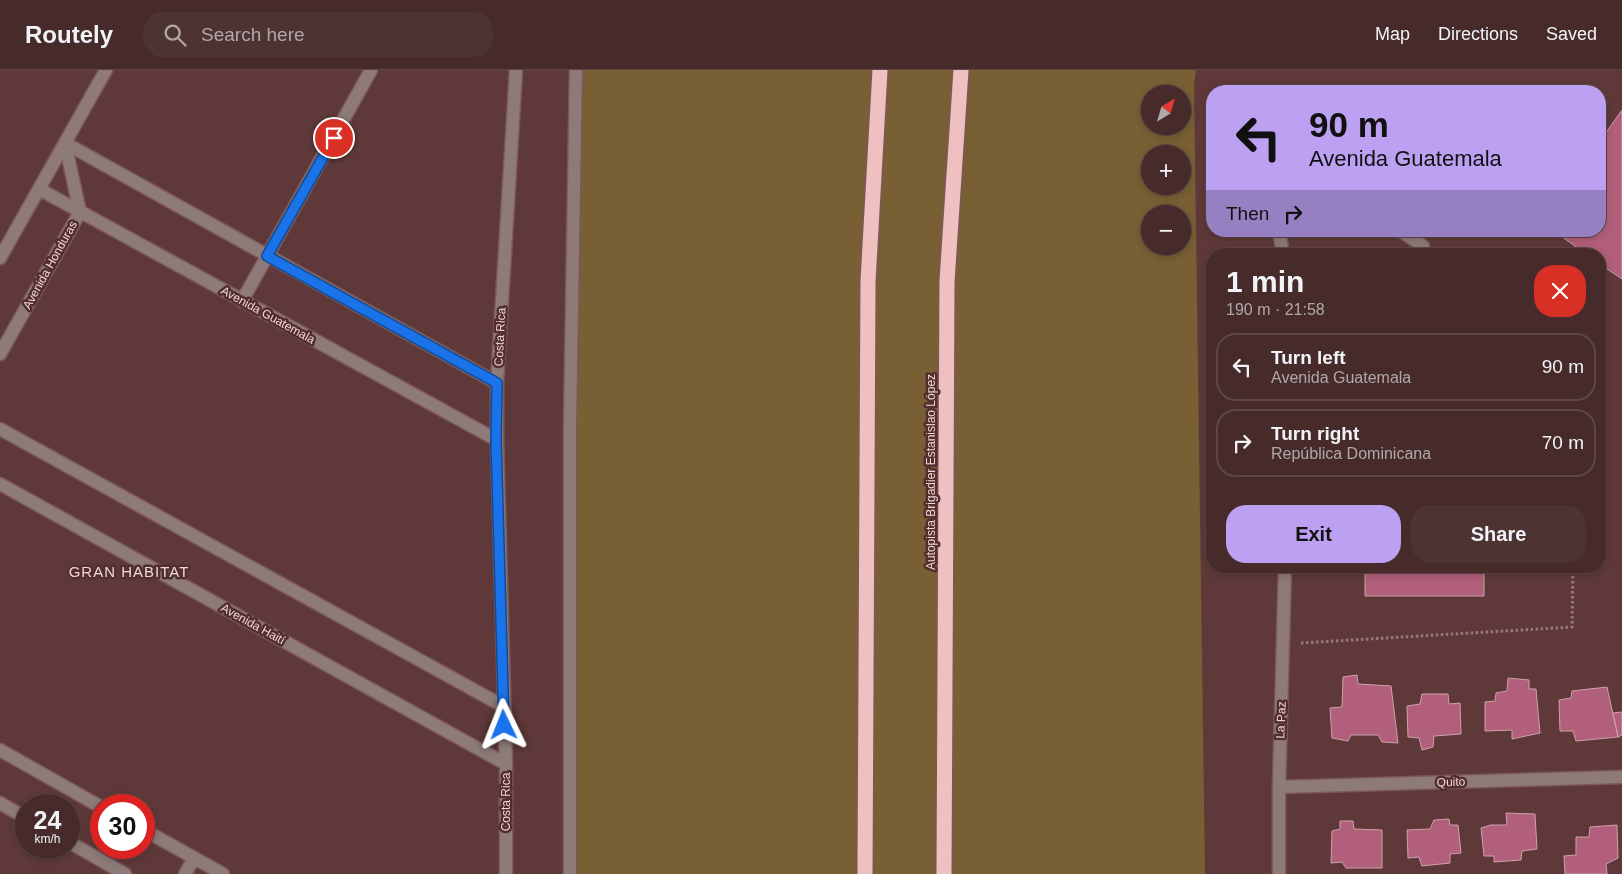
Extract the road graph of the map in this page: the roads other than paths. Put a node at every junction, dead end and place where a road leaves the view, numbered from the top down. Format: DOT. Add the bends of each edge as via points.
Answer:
graph roads {
  1 [pos="106,70"];
  2 [pos="371,70"];
  3 [pos="516,70"];
  4 [pos="576,70"];
  5 [pos="880,70"];
  6 [pos="961,70"];
  7 [pos="65,143"];
  8 [pos="39,189"];
  9 [pos="80,212"];
  10 [pos="1410,237"];
  11 [pos="1423,246"];
  12 [pos="267,256"];
  13 [pos="0,258"];
  14 [pos="242,301"];
  15 [pos="0,354"];
  16 [pos="497,383"];
  17 [pos="0,429"];
  18 [pos="496,440"];
  19 [pos="0,484"];
  20 [pos="1285,573"];
  21 [pos="503,706"];
  22 [pos="0,750"];
  23 [pos="506,764"];
  24 [pos="1622,777"];
  25 [pos="1279,787"];
  26 [pos="90,801"];
  27 [pos="0,803"];
  28 [pos="15,812"];
  29 [pos="155,836"];
  30 [pos="80,848"];
  31 [pos="194,858"];
  32 [pos="125,874"];
  33 [pos="185,874"];
  34 [pos="223,874"];
  35 [pos="506,874"];
  36 [pos="570,874"];
  37 [pos="865,874"];
  38 [pos="944,874"];
  39 [pos="1279,874"];
  1 -- 7 [label="street"];
  2 -- 12 [label="street"];
  3 -- 16 [label="street, Costa Rica"];
  4 -- 36 [label="street" via="570,428"];
  5 -- 37 [label="highway" via="868,281"];
  6 -- 38 [label="highway, Autopista Brigadier Estanislao López" via="947,281"];
  7 -- 8 [label="street"];
  7 -- 9 [label="street, Avenida Honduras"];
  7 -- 12 [label="street"];
  8 -- 9 [label="street, Avenida Guatemala"];
  8 -- 13 [label="street"];
  9 -- 14 [label="street, Avenida Guatemala"];
  9 -- 15 [label="street, Avenida Honduras"];
  10 -- 11 [label="street"];
  12 -- 14 [label="street"];
  12 -- 16 [label="street"];
  14 -- 18 [label="street, Avenida Guatemala"];
  16 -- 18 [label="street, Costa Rica"];
  17 -- 21 [label="street"];
  18 -- 21 [label="street, Costa Rica"];
  19 -- 23 [label="street, Avenida Haití"];
  20 -- 25 [label="street, La Paz"];
  21 -- 23 [label="street, Costa Rica"];
  22 -- 26 [label="street"];
  23 -- 35 [label="street, Costa Rica"];
  24 -- 25 [label="street, Quito"];
  25 -- 39 [label="street, La Paz"];
  27 -- 28 [label="street"];
  29 -- 31 [label="street"];
  30 -- 32 [label="street"];
  31 -- 33 [label="street"];
  31 -- 34 [label="street"];
}
